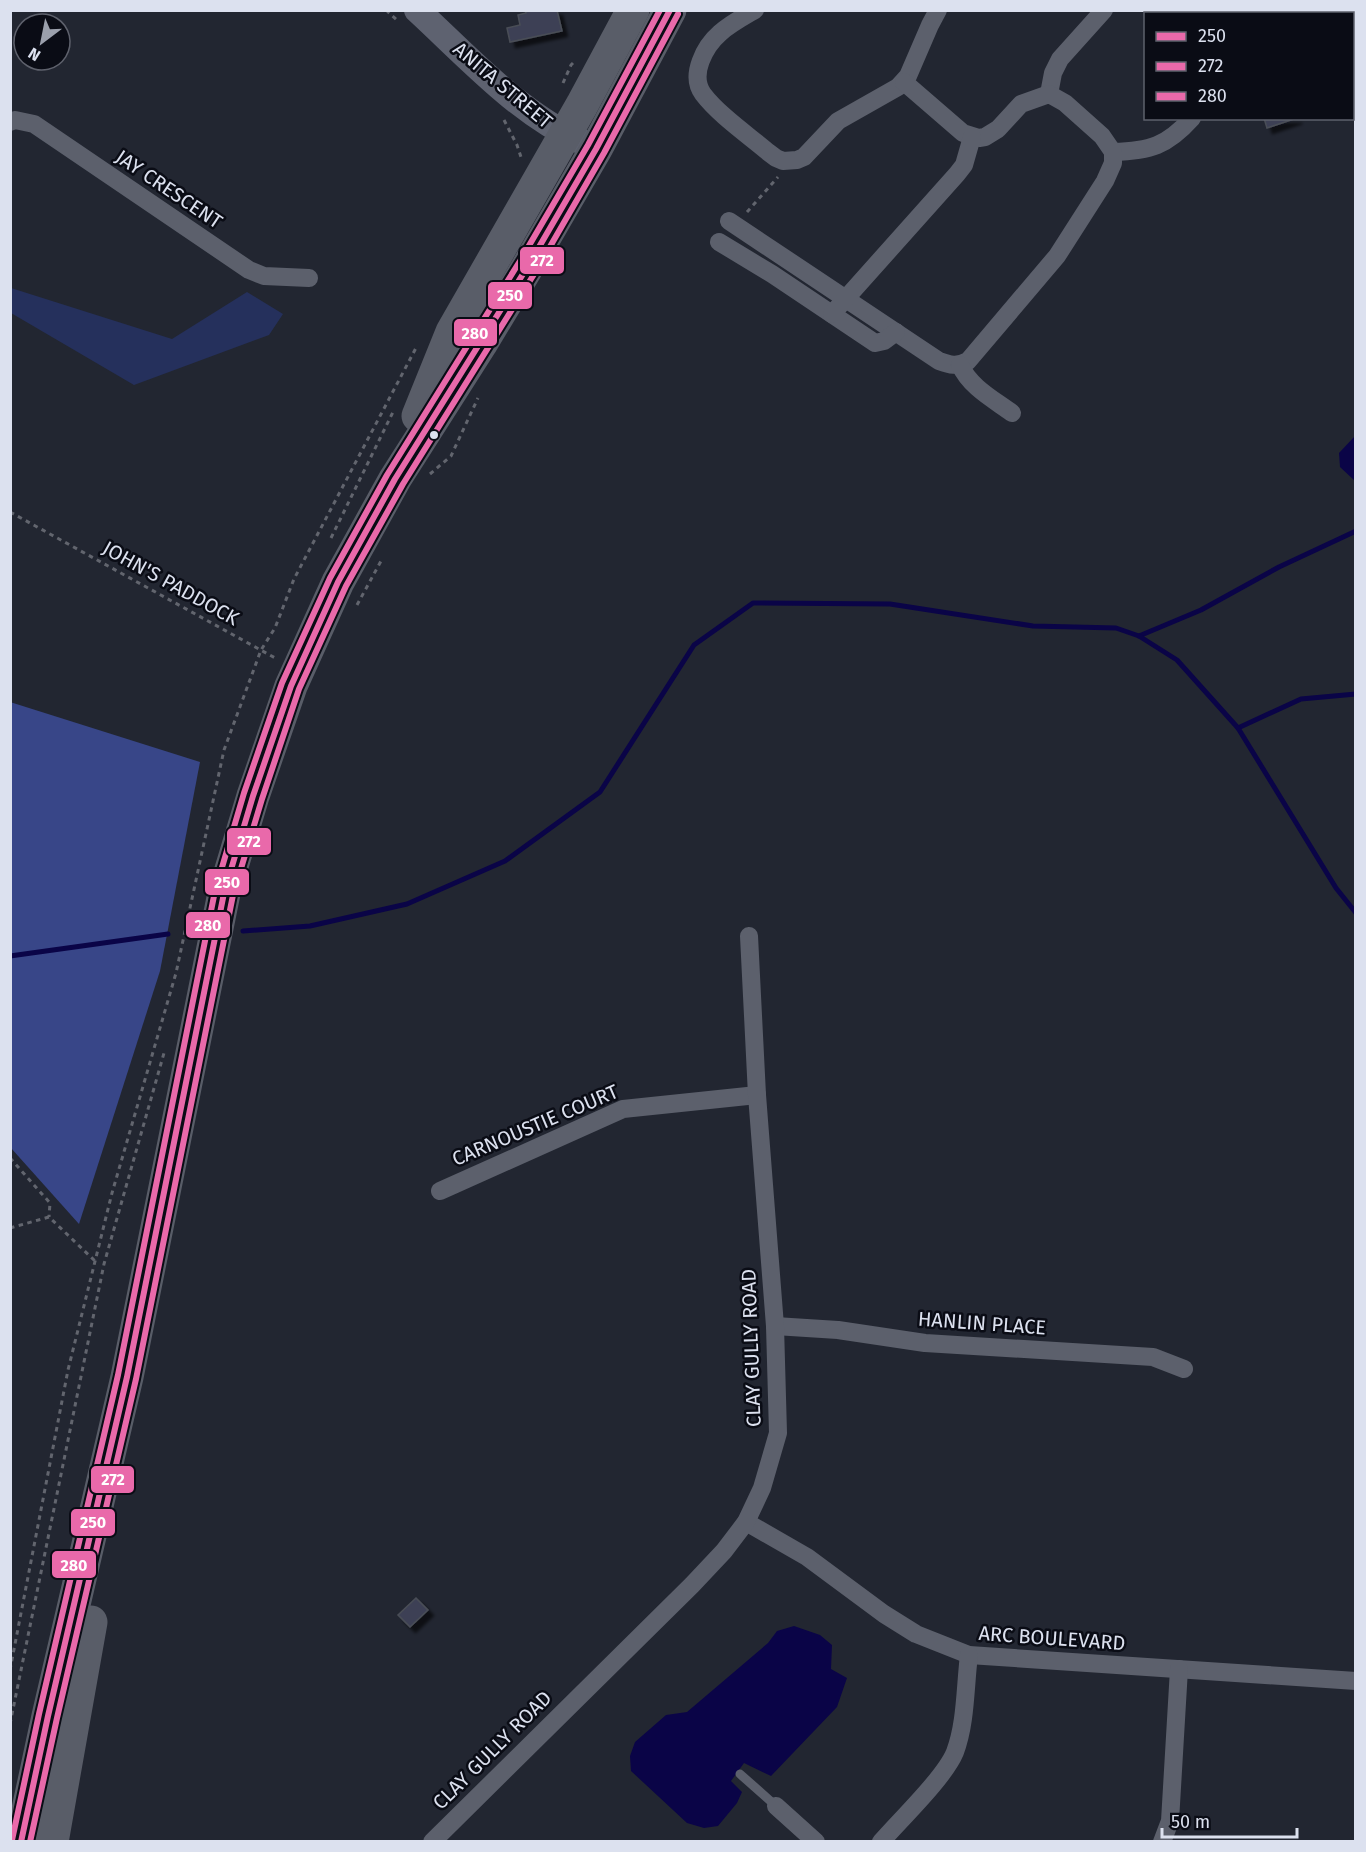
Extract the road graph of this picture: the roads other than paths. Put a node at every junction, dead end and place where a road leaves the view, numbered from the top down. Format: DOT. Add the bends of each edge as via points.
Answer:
graph roads {
  1 [pos="417,10"];
  2 [pos="633,10"];
  3 [pos="670,10"];
  4 [pos="755,10"];
  5 [pos="938,10"];
  6 [pos="1104,10"];
  7 [pos="904,82"];
  8 [pos="1049,94"];
  9 [pos="1190,120"];
  10 [pos="10,122"];
  11 [pos="565,135"];
  12 [pos="972,137"];
  13 [pos="596,149"];
  14 [pos="1113,152"];
  15 [pos="732,223"];
  16 [pos="719,242"];
  17 [pos="309,278"];
  18 [pos="845,297"];
  19 [pos="832,314"];
  20 [pos="896,332"];
  21 [pos="960,365"];
  22 [pos="1012,413"];
  23 [pos="395,479"];
  24 [pos="749,936"];
  25 [pos="757,1095"];
  26 [pos="440,1191"];
  27 [pos="775,1326"];
  28 [pos="1184,1369"];
  29 [pos="127,1377"];
  30 [pos="746,1522"];
  31 [pos="969,1655"];
  32 [pos="1179,1669"];
  33 [pos="1356,1681"];
  34 [pos="740,1774"];
  35 [pos="776,1806"];
  36 [pos="21,1842"];
  37 [pos="52,1842"];
  38 [pos="432,1842"];
  39 [pos="816,1842"];
  40 [pos="881,1842"];
  41 [pos="1162,1842"];
  1 -- 11 [label="street, ANITA STREET" via="517,102"];
  2 -- 11 [label="highway"];
  3 -- 13 [label="highway"];
  4 -- 7 [label="street" via="712,40 698,71 699,87 715,106 776,158 783,161 804,157 838,121"];
  5 -- 7 [label="street"];
  6 -- 8 [label="street" via="1060,59"];
  7 -- 12 [label="street"];
  8 -- 12 [label="street" via="1021,104 985,137"];
  8 -- 14 [label="street" via="1102,136"];
  9 -- 14 [label="street" via="1158,146"];
  10 -- 17 [label="street, JAY CRESCENT" via="34,124 249,270 264,276"];
  11 -- 13 [label="street, ANITA STREET"];
  11 -- 23 [label="highway" via="452,332"];
  12 -- 18 [label="street" via="964,165 957,174"];
  13 -- 23 [label="highway" via="481,344"];
  14 -- 21 [label="street" via="1105,181 1057,256 977,351"];
  15 -- 18 [label="street"];
  16 -- 19 [label="street"];
  18 -- 19 [label="street"];
  18 -- 20 [label="street"];
  19 -- 20 [label="street" via="874,343"];
  20 -- 21 [label="street" via="939,361"];
  21 -- 22 [label="street" via="972,383"];
  23 -- 29 [label="highway" via="338,582 298,670 253,796 224,893"];
  24 -- 25 [label="street, CLAY GULLY ROAD"];
  25 -- 26 [label="street, CARNOUSTIE COURT" via="623,1109"];
  25 -- 27 [label="street, CLAY GULLY ROAD"];
  27 -- 28 [label="street, HANLIN PLACE" via="838,1330 924,1343 1153,1357"];
  27 -- 30 [label="street, CLAY GULLY ROAD" via="778,1433 762,1488"];
  29 -- 36 [label="highway"];
  29 -- 37 [label="highway" via="92,1617"];
  30 -- 31 [label="street, ARC BOULEVARD" via="807,1557 916,1634"];
  30 -- 38 [label="street, CLAY GULLY ROAD" via="692,1585"];
  31 -- 32 [label="street, ARC BOULEVARD"];
  31 -- 40 [label="street" via="960,1737 954,1755"];
  32 -- 33 [label="street, ARC BOULEVARD"];
  32 -- 41 [label="street" via="1170,1821"];
  34 -- 35 [label="lane"];
  35 -- 39 [label="street"];
}
